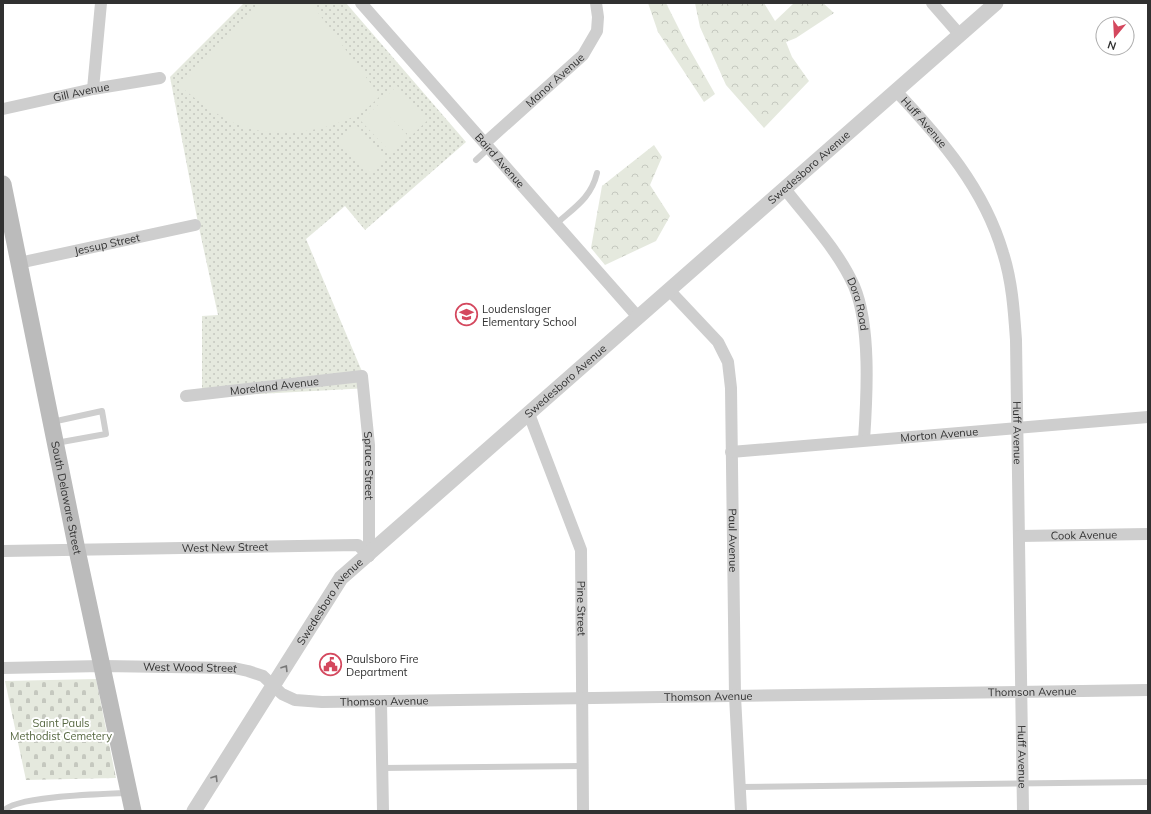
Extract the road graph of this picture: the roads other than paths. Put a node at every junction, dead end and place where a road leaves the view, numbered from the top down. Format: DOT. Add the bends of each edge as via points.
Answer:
graph roads {
  1 [pos="100,3"];
  2 [pos="361,3"];
  3 [pos="596,3"];
  4 [pos="932,3"];
  5 [pos="996,3"];
  6 [pos="960,35"];
  7 [pos="160,78"];
  8 [pos="93,89"];
  9 [pos="896,90"];
  10 [pos="3,109"];
  11 [pos="487,145"];
  12 [pos="476,160"];
  13 [pos="597,173"];
  14 [pos="3,184"];
  15 [pos="785,189"];
  16 [pos="195,224"];
  17 [pos="556,224"];
  18 [pos="19,263"];
  19 [pos="670,291"];
  20 [pos="638,317"];
  21 [pos="362,376"];
  22 [pos="186,396"];
  23 [pos="529,414"];
  24 [pos="1148,417"];
  25 [pos="52,422"];
  26 [pos="1016,428"];
  27 [pos="864,440"];
  28 [pos="56,443"];
  29 [pos="731,452"];
  30 [pos="1148,534"];
  31 [pos="1019,536"];
  32 [pos="77,550"];
  33 [pos="3,551"];
  34 [pos="369,556"];
  35 [pos="102,666"];
  36 [pos="3,668"];
  37 [pos="273,686"];
  38 [pos="1148,690"];
  39 [pos="1022,693"];
  40 [pos="735,696"];
  41 [pos="581,699"];
  42 [pos="381,703"];
  43 [pos="582,766"];
  44 [pos="382,768"];
  45 [pos="1148,782"];
  46 [pos="1023,784"];
  47 [pos="740,787"];
  48 [pos="129,792"];
  49 [pos="3,810"];
  50 [pos="133,811"];
  51 [pos="194,811"];
  52 [pos="383,811"];
  53 [pos="583,811"];
  54 [pos="741,811"];
  55 [pos="1023,811"];
  1 -- 8 [label="street"];
  2 -- 11 [label="street, Baird Avenue"];
  3 -- 11 [label="street, Manor Avenue" via="598,31 583,55"];
  4 -- 6 [label="street"];
  5 -- 6 [label="street, Swedesboro Avenue"];
  6 -- 9 [label="street, Swedesboro Avenue"];
  7 -- 8 [label="street, Gill Avenue"];
  8 -- 10 [label="street, Gill Avenue"];
  9 -- 15 [label="street, Swedesboro Avenue"];
  9 -- 26 [label="street, Huff Avenue" via="943,142 968,176 1000,241 1011,286 1014,316"];
  11 -- 12 [label="lane"];
  11 -- 17 [label="street, Baird Avenue"];
  13 -- 17 [label="lane" via="589,194"];
  14 -- 18 [label="main road, South Delaware Street"];
  15 -- 19 [label="street, Swedesboro Avenue"];
  15 -- 27 [label="street, Dora Road" via="842,263 854,287 863,323 866,361"];
  16 -- 18 [label="street, Jessup Street"];
  17 -- 20 [label="street, Baird Avenue"];
  18 -- 25 [label="main road, South Delaware Street"];
  19 -- 20 [label="street, Swedesboro Avenue"];
  19 -- 29 [label="street, Paul Avenue" via="718,342 728,362 731,388"];
  20 -- 23 [label="street, Swedesboro Avenue"];
  21 -- 22 [label="street, Moreland Avenue"];
  21 -- 34 [label="street, Spruce Street" via="369,445"];
  23 -- 34 [label="street, Swedesboro Avenue"];
  23 -- 41 [label="street, Pine Street" via="581,550"];
  24 -- 26 [label="street, Morton Avenue"];
  25 -- 28 [label="main road, South Delaware Street"];
  25 -- 28 [label="lane" via="102,411 106,434"];
  26 -- 27 [label="street, Morton Avenue"];
  26 -- 31 [label="street, Huff Avenue"];
  27 -- 29 [label="street, Morton Avenue"];
  28 -- 32 [label="main road, South Delaware Street"];
  29 -- 40 [label="street, Paul Avenue"];
  30 -- 31 [label="street, Cook Avenue"];
  31 -- 39 [label="street, Huff Avenue"];
  32 -- 33 [label="street, West New Street"];
  32 -- 34 [label="street, West New Street" via="358,545"];
  32 -- 35 [label="main road, South Delaware Street"];
  37 -- 34 [label="street, Swedesboro Avenue, one-way" via="341,578"];
  35 -- 36 [label="street, West Wood Street"];
  35 -- 37 [label="street, West Wood Street" via="234,668 263,676"];
  35 -- 48 [label="main road, South Delaware Street"];
  37 -- 42 [label="street, Thomson Avenue" via="295,700"];
  51 -- 37 [label="street, Swedesboro Avenue, one-way"];
  38 -- 39 [label="street, Thomson Avenue"];
  39 -- 40 [label="street, Thomson Avenue"];
  39 -- 46 [label="street, Huff Avenue"];
  40 -- 41 [label="street, Thomson Avenue"];
  40 -- 47 [label="street, Paul Avenue"];
  41 -- 42 [label="street, Thomson Avenue"];
  41 -- 43 [label="street, Pine Street"];
  42 -- 44 [label="street"];
  43 -- 44 [label="lane"];
  43 -- 53 [label="street, Pine Street"];
  44 -- 52 [label="street"];
  45 -- 46 [label="lane"];
  46 -- 47 [label="lane"];
  46 -- 55 [label="street, Huff Avenue"];
  47 -- 54 [label="street, Paul Avenue"];
  48 -- 49 [label="lane" via="22,802"];
  48 -- 50 [label="main road, South Delaware Street"];
}
